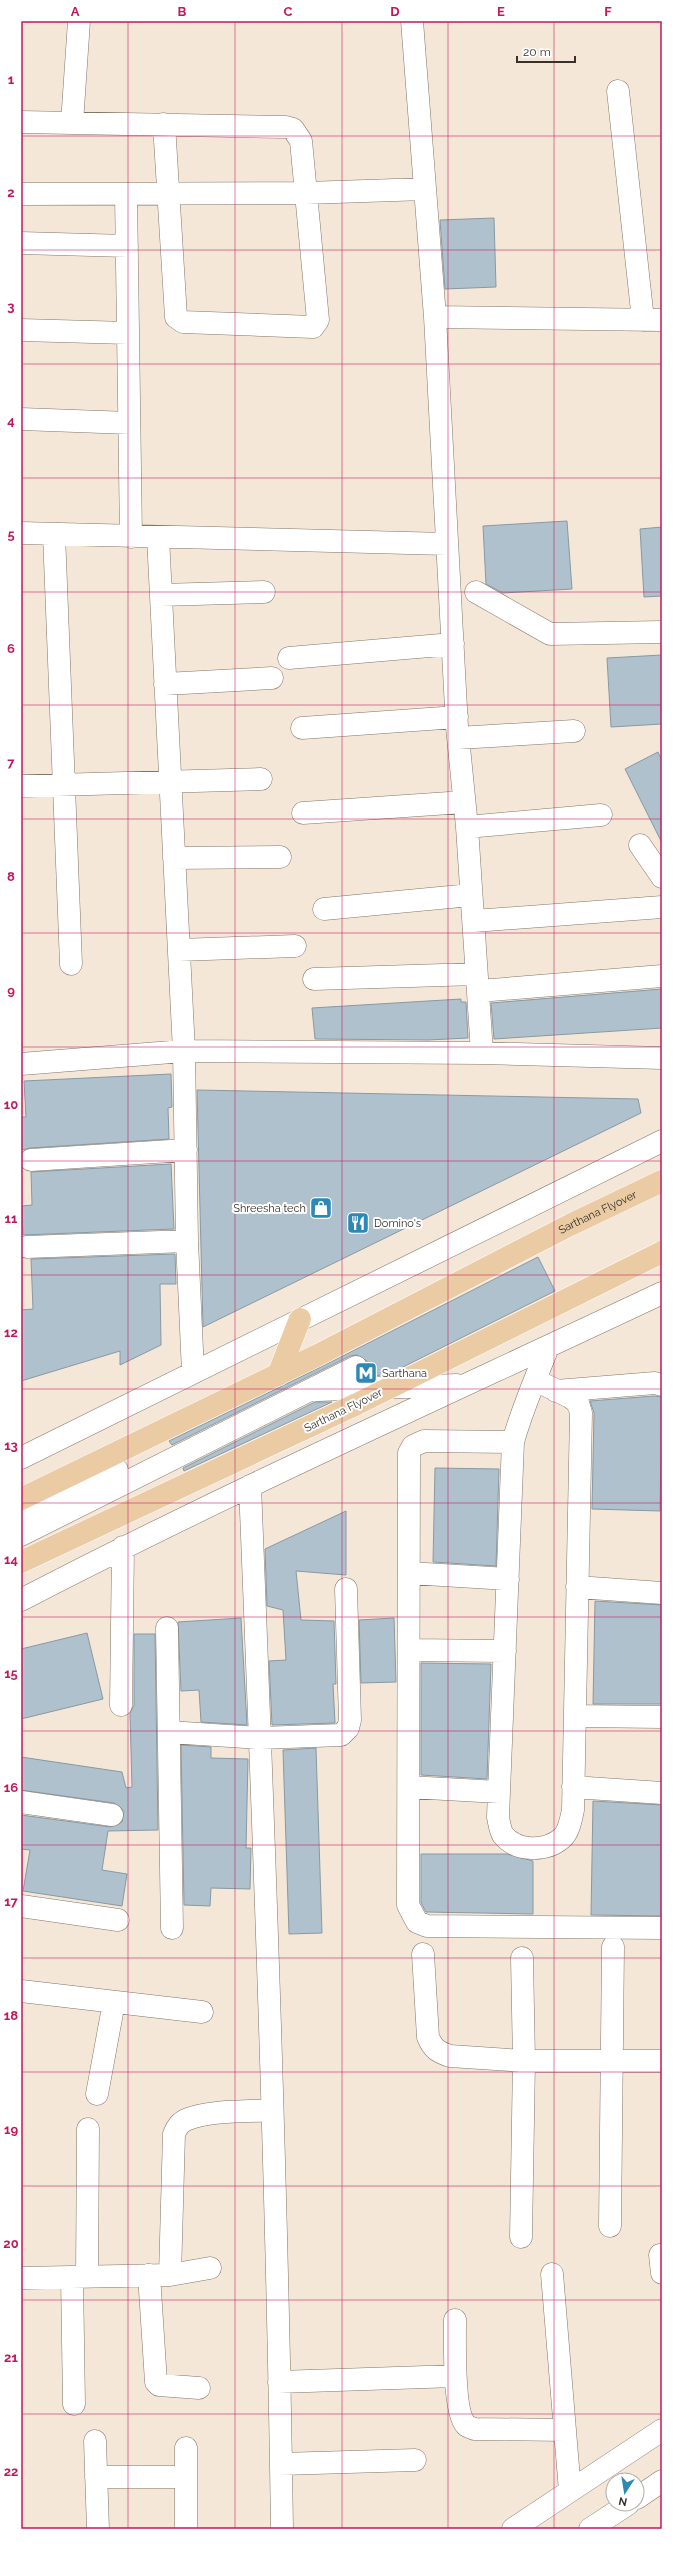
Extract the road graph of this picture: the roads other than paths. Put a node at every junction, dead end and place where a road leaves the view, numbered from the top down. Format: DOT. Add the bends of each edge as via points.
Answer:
graph roads {
  1 [pos="79,21"];
  2 [pos="412,21"];
  3 [pos="618,91"];
  4 [pos="21,122"];
  5 [pos="72,123"];
  6 [pos="164,124"];
  7 [pos="425,189"];
  8 [pos="168,193"];
  9 [pos="306,193"];
  10 [pos="21,194"];
  11 [pos="126,194"];
  12 [pos="21,243"];
  13 [pos="127,246"];
  14 [pos="435,318"];
  15 [pos="652,320"];
  16 [pos="21,330"];
  17 [pos="128,333"];
  18 [pos="21,419"];
  19 [pos="130,423"];
  20 [pos="21,533"];
  21 [pos="54,534"];
  22 [pos="131,537"];
  23 [pos="158,537"];
  24 [pos="447,544"];
  25 [pos="264,592"];
  26 [pos="476,592"];
  27 [pos="160,595"];
  28 [pos="662,632"];
  29 [pos="453,644"];
  30 [pos="289,658"];
  31 [pos="272,678"];
  32 [pos="165,684"];
  33 [pos="457,717"];
  34 [pos="302,728"];
  35 [pos="574,731"];
  36 [pos="458,738"];
  37 [pos="261,779"];
  38 [pos="170,782"];
  39 [pos="63,785"];
  40 [pos="21,786"];
  41 [pos="464,802"];
  42 [pos="303,813"];
  43 [pos="601,815"];
  44 [pos="467,827"];
  45 [pos="640,844"];
  46 [pos="280,857"];
  47 [pos="174,858"];
  48 [pos="662,877"];
  49 [pos="471,895"];
  50 [pos="662,906"];
  51 [pos="324,909"];
  52 [pos="474,921"];
  53 [pos="295,946"];
  54 [pos="179,950"];
  55 [pos="71,964"];
  56 [pos="662,976"];
  57 [pos="314,979"];
  58 [pos="478,982"];
  59 [pos="184,1052"];
  60 [pos="482,1053"];
  61 [pos="662,1058"];
  62 [pos="21,1064"];
  63 [pos="662,1141"];
  64 [pos="186,1150"];
  65 [pos="31,1160"];
  66 [pos="662,1181"];
  67 [pos="187,1241"];
  68 [pos="27,1247"];
  69 [pos="662,1252"];
  70 [pos="662,1293"];
  71 [pos="300,1319"];
  72 [pos="548,1347"];
  73 [pos="193,1372"];
  74 [pos="535,1380"];
  75 [pos="277,1383"];
  76 [pos="466,1384"];
  77 [pos="662,1385"];
  78 [pos="312,1390"];
  79 [pos="556,1390"];
  80 [pos="513,1442"];
  81 [pos="21,1458"];
  82 [pos="250,1486"];
  83 [pos="21,1499"];
  84 [pos="21,1516"];
  85 [pos="21,1534"];
  86 [pos="122,1547"];
  87 [pos="21,1562"];
  88 [pos="409,1573"];
  89 [pos="508,1579"];
  90 [pos="577,1587"];
  91 [pos="346,1589"];
  92 [pos="662,1593"];
  93 [pos="21,1600"];
  94 [pos="167,1628"];
  95 [pos="409,1650"];
  96 [pos="505,1651"];
  97 [pos="121,1705"];
  98 [pos="574,1716"];
  99 [pos="662,1717"];
  100 [pos="169,1732"];
  101 [pos="261,1738"];
  102 [pos="409,1787"];
  103 [pos="573,1787"];
  104 [pos="499,1792"];
  105 [pos="662,1793"];
  106 [pos="21,1802"];
  107 [pos="112,1815"];
  108 [pos="21,1906"];
  109 [pos="118,1920"];
  110 [pos="172,1928"];
  111 [pos="662,1928"];
  112 [pos="612,1947"];
  113 [pos="423,1954"];
  114 [pos="522,1958"];
  115 [pos="21,1991"];
  116 [pos="114,2002"];
  117 [pos="202,2012"];
  118 [pos="524,2061"];
  119 [pos="610,2061"];
  120 [pos="662,2061"];
  121 [pos="97,2094"];
  122 [pos="272,2110"];
  123 [pos="88,2129"];
  124 [pos="610,2226"];
  125 [pos="521,2236"];
  126 [pos="210,2268"];
  127 [pos="552,2274"];
  128 [pos="160,2275"];
  129 [pos="80,2277"];
  130 [pos="21,2278"];
  131 [pos="455,2320"];
  132 [pos="455,2376"];
  133 [pos="279,2382"];
  134 [pos="199,2388"];
  135 [pos="74,2404"];
  136 [pos="565,2430"];
  137 [pos="662,2430"];
  138 [pos="95,2441"];
  139 [pos="186,2448"];
  140 [pos="415,2460"];
  141 [pos="281,2464"];
  142 [pos="96,2477"];
  143 [pos="186,2477"];
  144 [pos="662,2481"];
  145 [pos="570,2491"];
  146 [pos="645,2493"];
  147 [pos="616,2512"];
  148 [pos="98,2529"];
  149 [pos="186,2529"];
  150 [pos="282,2529"];
  151 [pos="513,2529"];
  152 [pos="590,2529"];
  1 -- 5 [label="street"];
  2 -- 7 [label="street"];
  3 -- 15 [label="street"];
  4 -- 5 [label="street"];
  5 -- 6 [label="street"];
  6 -- 8 [label="street"];
  6 -- 9 [label="street" via="286,126 293,129 302,141"];
  7 -- 9 [label="street"];
  7 -- 14 [label="street"];
  8 -- 9 [label="street"];
  8 -- 9 [label="street" via="175,314 179,320 309,328 318,320"];
  8 -- 11 [label="street"];
  10 -- 11 [label="street"];
  11 -- 13 [label="street"];
  12 -- 13 [label="street"];
  13 -- 17 [label="street"];
  14 -- 15 [label="street"];
  14 -- 24 [label="street"];
  16 -- 17 [label="street"];
  17 -- 19 [label="street"];
  18 -- 19 [label="street"];
  19 -- 22 [label="street"];
  20 -- 21 [label="street"];
  21 -- 22 [label="street"];
  21 -- 39 [label="street"];
  22 -- 23 [label="street"];
  23 -- 24 [label="street"];
  23 -- 27 [label="street"];
  24 -- 29 [label="street"];
  25 -- 27 [label="street"];
  26 -- 28 [label="street" via="550,634"];
  27 -- 32 [label="street"];
  29 -- 30 [label="street"];
  29 -- 33 [label="street"];
  31 -- 32 [label="street"];
  32 -- 38 [label="street"];
  33 -- 34 [label="street"];
  33 -- 36 [label="street"];
  35 -- 36 [label="street"];
  36 -- 41 [label="street"];
  37 -- 38 [label="street"];
  38 -- 39 [label="street"];
  38 -- 47 [label="street"];
  39 -- 40 [label="street"];
  39 -- 55 [label="street"];
  41 -- 42 [label="street"];
  41 -- 44 [label="street"];
  43 -- 44 [label="street"];
  44 -- 49 [label="street"];
  45 -- 48 [label="street"];
  46 -- 47 [label="street"];
  47 -- 54 [label="street"];
  49 -- 51 [label="street"];
  49 -- 52 [label="street"];
  50 -- 52 [label="street"];
  52 -- 58 [label="street"];
  53 -- 54 [label="street"];
  54 -- 59 [label="street"];
  56 -- 58 [label="street"];
  57 -- 58 [label="street"];
  58 -- 60 [label="street"];
  59 -- 60 [label="street"];
  59 -- 62 [label="street"];
  59 -- 64 [label="street"];
  60 -- 61 [label="street"];
  63 -- 71 [label="street"];
  64 -- 65 [label="street"];
  64 -- 67 [label="street"];
  66 -- 75 [label="main road, Sarthana Flyover" via="570,1225 316,1356"];
  67 -- 68 [label="street"];
  67 -- 73 [label="street"];
  69 -- 87 [label="main road, Sarthana Flyover, bridge" via="357,1404"];
  70 -- 72 [label="street"];
  71 -- 73 [label="street"];
  71 -- 75 [label="main road"];
  72 -- 74 [label="street"];
  72 -- 76 [label="street"];
  73 -- 81 [label="street"];
  74 -- 79 [label="street"];
  74 -- 80 [label="street"];
  75 -- 78 [label="street" via="304,1380 356,1367"];
  75 -- 83 [label="main road, Sarthana Flyover"];
  75 -- 84 [label="street"];
  76 -- 78 [label="street"];
  76 -- 82 [label="street"];
  77 -- 79 [label="street" via="655,1383"];
  78 -- 85 [label="street"];
  79 -- 90 [label="street" via="578,1403 581,1413"];
  80 -- 88 [label="street" via="424,1441 413,1446 410,1453"];
  80 -- 89 [label="street"];
  82 -- 86 [label="street"];
  82 -- 101 [label="street"];
  86 -- 93 [label="street"];
  86 -- 97 [label="street"];
  88 -- 89 [label="street"];
  88 -- 95 [label="street"];
  89 -- 96 [label="street"];
  90 -- 92 [label="street"];
  90 -- 98 [label="street"];
  91 -- 101 [label="street" via="350,1720 348,1728 341,1735"];
  94 -- 100 [label="street"];
  95 -- 96 [label="street"];
  95 -- 102 [label="street"];
  96 -- 104 [label="street"];
  98 -- 99 [label="street"];
  98 -- 103 [label="street"];
  100 -- 101 [label="street"];
  100 -- 110 [label="street"];
  101 -- 122 [label="street"];
  102 -- 104 [label="street"];
  102 -- 111 [label="street" via="408,1905 417,1922 428,1926"];
  103 -- 104 [label="street" via="571,1822 563,1838 551,1845 534,1849 516,1845 502,1834 498,1817"];
  103 -- 105 [label="street"];
  106 -- 107 [label="street"];
  108 -- 109 [label="street"];
  112 -- 119 [label="street"];
  113 -- 118 [label="street" via="428,2037 432,2046 438,2052 450,2056"];
  114 -- 118 [label="street"];
  115 -- 116 [label="street"];
  116 -- 117 [label="street"];
  116 -- 121 [label="street"];
  118 -- 119 [label="street"];
  118 -- 125 [label="street"];
  119 -- 120 [label="street"];
  119 -- 124 [label="street"];
  122 -- 128 [label="street" via="199,2115 186,2119 177,2126 174,2134"];
  122 -- 133 [label="street"];
  123 -- 129 [label="street"];
  126 -- 128 [label="street"];
  127 -- 136 [label="street"];
  128 -- 129 [label="street"];
  128 -- 134 [label="street" via="156,2382 159,2385"];
  129 -- 130 [label="street"];
  129 -- 135 [label="street"];
  131 -- 132 [label="street"];
  132 -- 133 [label="street"];
  132 -- 136 [label="street" via="462,2418 466,2426 474,2429"];
  133 -- 141 [label="street"];
  136 -- 145 [label="street"];
  137 -- 145 [label="street"];
  138 -- 142 [label="street"];
  139 -- 143 [label="street"];
  140 -- 141 [label="street"];
  141 -- 150 [label="street"];
  142 -- 143 [label="street"];
  142 -- 148 [label="street"];
  143 -- 149 [label="street"];
  144 -- 146 [label="street"];
  145 -- 151 [label="street"];
  147 -- 152 [label="street"];
}
